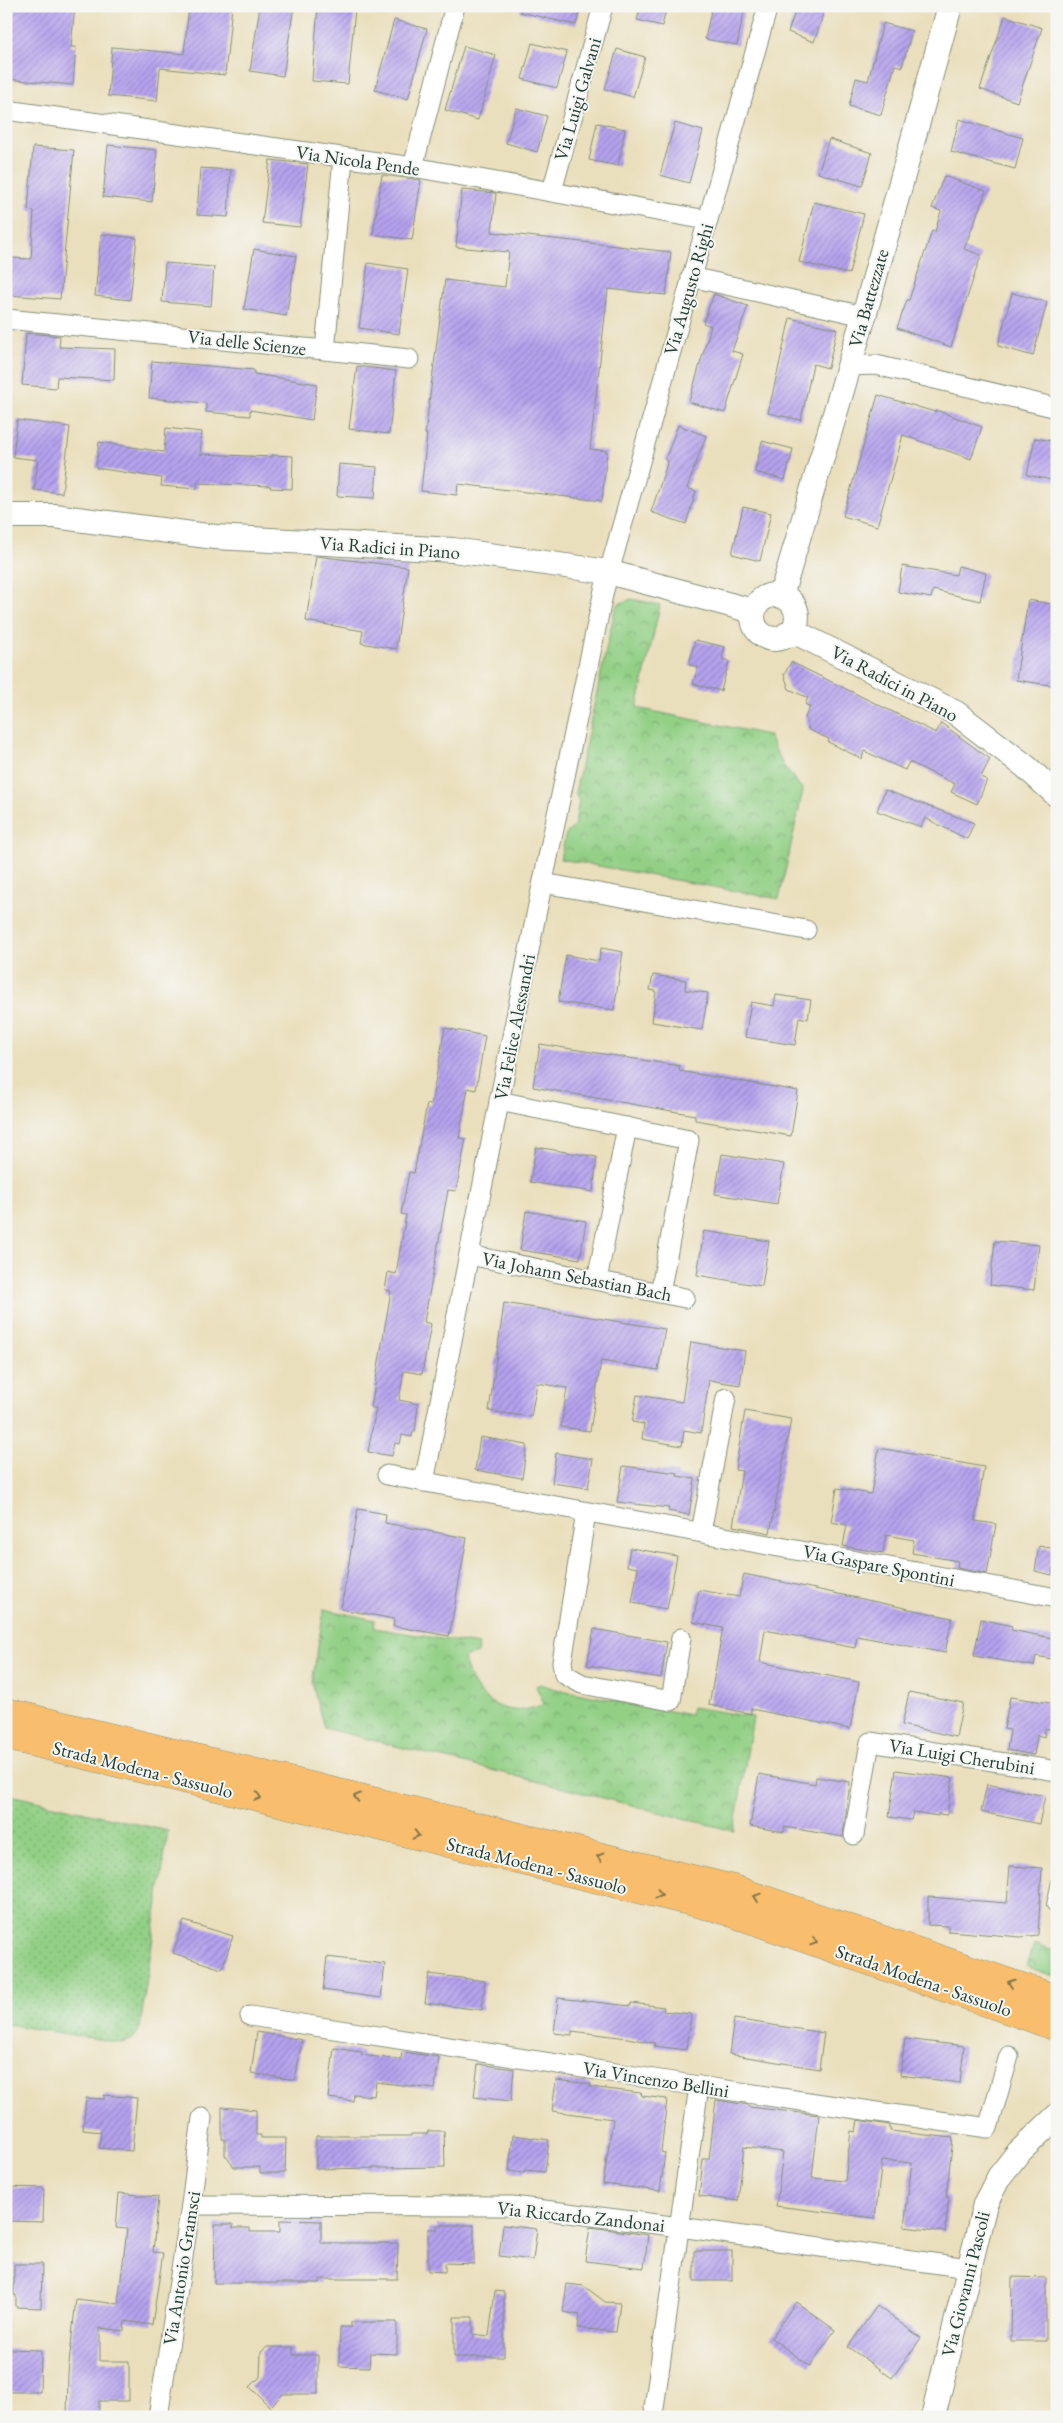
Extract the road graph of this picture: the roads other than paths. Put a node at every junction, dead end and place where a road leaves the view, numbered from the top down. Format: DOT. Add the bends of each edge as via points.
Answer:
graph roads {
  1 [pos="455,6"];
  2 [pos="603,6"];
  3 [pos="768,6"];
  4 [pos="950,6"];
  5 [pos="6,110"];
  6 [pos="343,158"];
  7 [pos="413,167"];
  8 [pos="552,191"];
  9 [pos="707,220"];
  10 [pos="691,277"];
  11 [pos="864,316"];
  12 [pos="6,318"];
  13 [pos="324,350"];
  14 [pos="409,359"];
  15 [pos="849,366"];
  16 [pos="1057,408"];
  17 [pos="18,516"];
  18 [pos="6,529"];
  19 [pos="608,572"];
  20 [pos="782,594"];
  21 [pos="752,610"];
  22 [pos="794,631"];
  23 [pos="1057,795"];
  24 [pos="543,883"];
  25 [pos="806,930"];
  26 [pos="499,1101"];
  27 [pos="627,1127"];
  28 [pos="469,1255"];
  29 [pos="597,1280"];
  30 [pos="660,1292"];
  31 [pos="685,1298"];
  32 [pos="726,1398"];
  33 [pos="387,1475"];
  34 [pos="424,1482"];
  35 [pos="586,1513"];
  36 [pos="701,1532"];
  37 [pos="1057,1598"];
  38 [pos="681,1638"];
  39 [pos="6,1712"];
  40 [pos="6,1736"];
  41 [pos="1057,1771"];
  42 [pos="854,1835"];
  43 [pos="1057,1882"];
  44 [pos="1052,1905"];
  45 [pos="1057,2000"];
  46 [pos="250,2016"];
  47 [pos="1057,2027"];
  48 [pos="1009,2056"];
  49 [pos="699,2086"];
  50 [pos="1057,2116"];
  51 [pos="202,2118"];
  52 [pos="191,2205"];
  53 [pos="680,2227"];
  54 [pos="968,2268"];
  55 [pos="654,2408"];
  56 [pos="158,2417"];
  57 [pos="933,2417"];
  1 -- 7 [label="street"];
  2 -- 8 [label="street, Via Luigi Galvani"];
  3 -- 9 [label="street, Via Augusto Righi"];
  4 -- 11 [label="street, Via Battezzate"];
  5 -- 6 [label="street, Via Nicola Pende"];
  6 -- 7 [label="street, Via Nicola Pende"];
  6 -- 13 [label="street, Via delle Scienze"];
  7 -- 8 [label="street, Via Nicola Pende"];
  8 -- 9 [label="street, Via Nicola Pende"];
  9 -- 10 [label="street, Via Augusto Righi"];
  10 -- 11 [label="street"];
  10 -- 19 [label="street, Via Augusto Righi"];
  11 -- 15 [label="street, Via Battezzate"];
  12 -- 13 [label="street, Via delle Scienze"];
  13 -- 14 [label="street"];
  15 -- 16 [label="street" via="876,365"];
  15 -- 20 [label="street, Via Battezzate"];
  17 -- 18 [label="street, Via Radici in Piano"];
  17 -- 19 [label="street, Via Radici in Piano" via="54,516 215,537 453,550"];
  19 -- 21 [label="street, Via Radici in Piano"];
  19 -- 24 [label="street, Via Felice Alessandri"];
  20 -- 21 [label="street" via="764,598"];
  20 -- 22 [label="street" via="795,610"];
  21 -- 22 [label="street, Via Radici in Piano" via="755,626 766,637 776,638"];
  22 -- 23 [label="street, Via Radici in Piano" via="956,713"];
  24 -- 25 [label="street"];
  24 -- 26 [label="street, Via Felice Alessandri"];
  26 -- 27 [label="street"];
  26 -- 28 [label="street, Via Felice Alessandri"];
  27 -- 29 [label="street"];
  27 -- 30 [label="street" via="689,1140"];
  28 -- 29 [label="street, Via Johann Sebastian Bach"];
  28 -- 34 [label="street, Via Felice Alessandri"];
  29 -- 30 [label="street, Via Johann Sebastian Bach"];
  30 -- 31 [label="street, Via Johann Sebastian Bach"];
  32 -- 36 [label="street"];
  33 -- 34 [label="street, Via Gaspare Spontini"];
  34 -- 35 [label="street, Via Gaspare Spontini"];
  35 -- 36 [label="street, Via Gaspare Spontini"];
  35 -- 38 [label="street" via="562,1662 564,1674 582,1684 671,1701"];
  36 -- 37 [label="street, Via Gaspare Spontini"];
  45 -- 39 [label="highway, Strada Modena - Sassuolo, one-way" via="730,1888"];
  40 -- 47 [label="highway, Strada Modena - Sassuolo, one-way" via="721,1909"];
  41 -- 42 [label="street, Via Luigi Cherubini" via="870,1742"];
  43 -- 44 [label="lane"];
  46 -- 49 [label="street, Via Vincenzo Bellini"];
  48 -- 49 [label="street, Via Vincenzo Bellini" via="988,2128"];
  49 -- 53 [label="street"];
  50 -- 54 [label="street, Via Giovanni Pascoli" via="1018,2154 999,2178 985,2204"];
  51 -- 52 [label="street, Via Antonio Gramsci"];
  52 -- 53 [label="street, Via Riccardo Zandonai" via="512,2206"];
  52 -- 56 [label="street, Via Antonio Gramsci"];
  53 -- 54 [label="street, Via Riccardo Zandonai"];
  53 -- 55 [label="street"];
  54 -- 57 [label="street, Via Giovanni Pascoli"];
}
